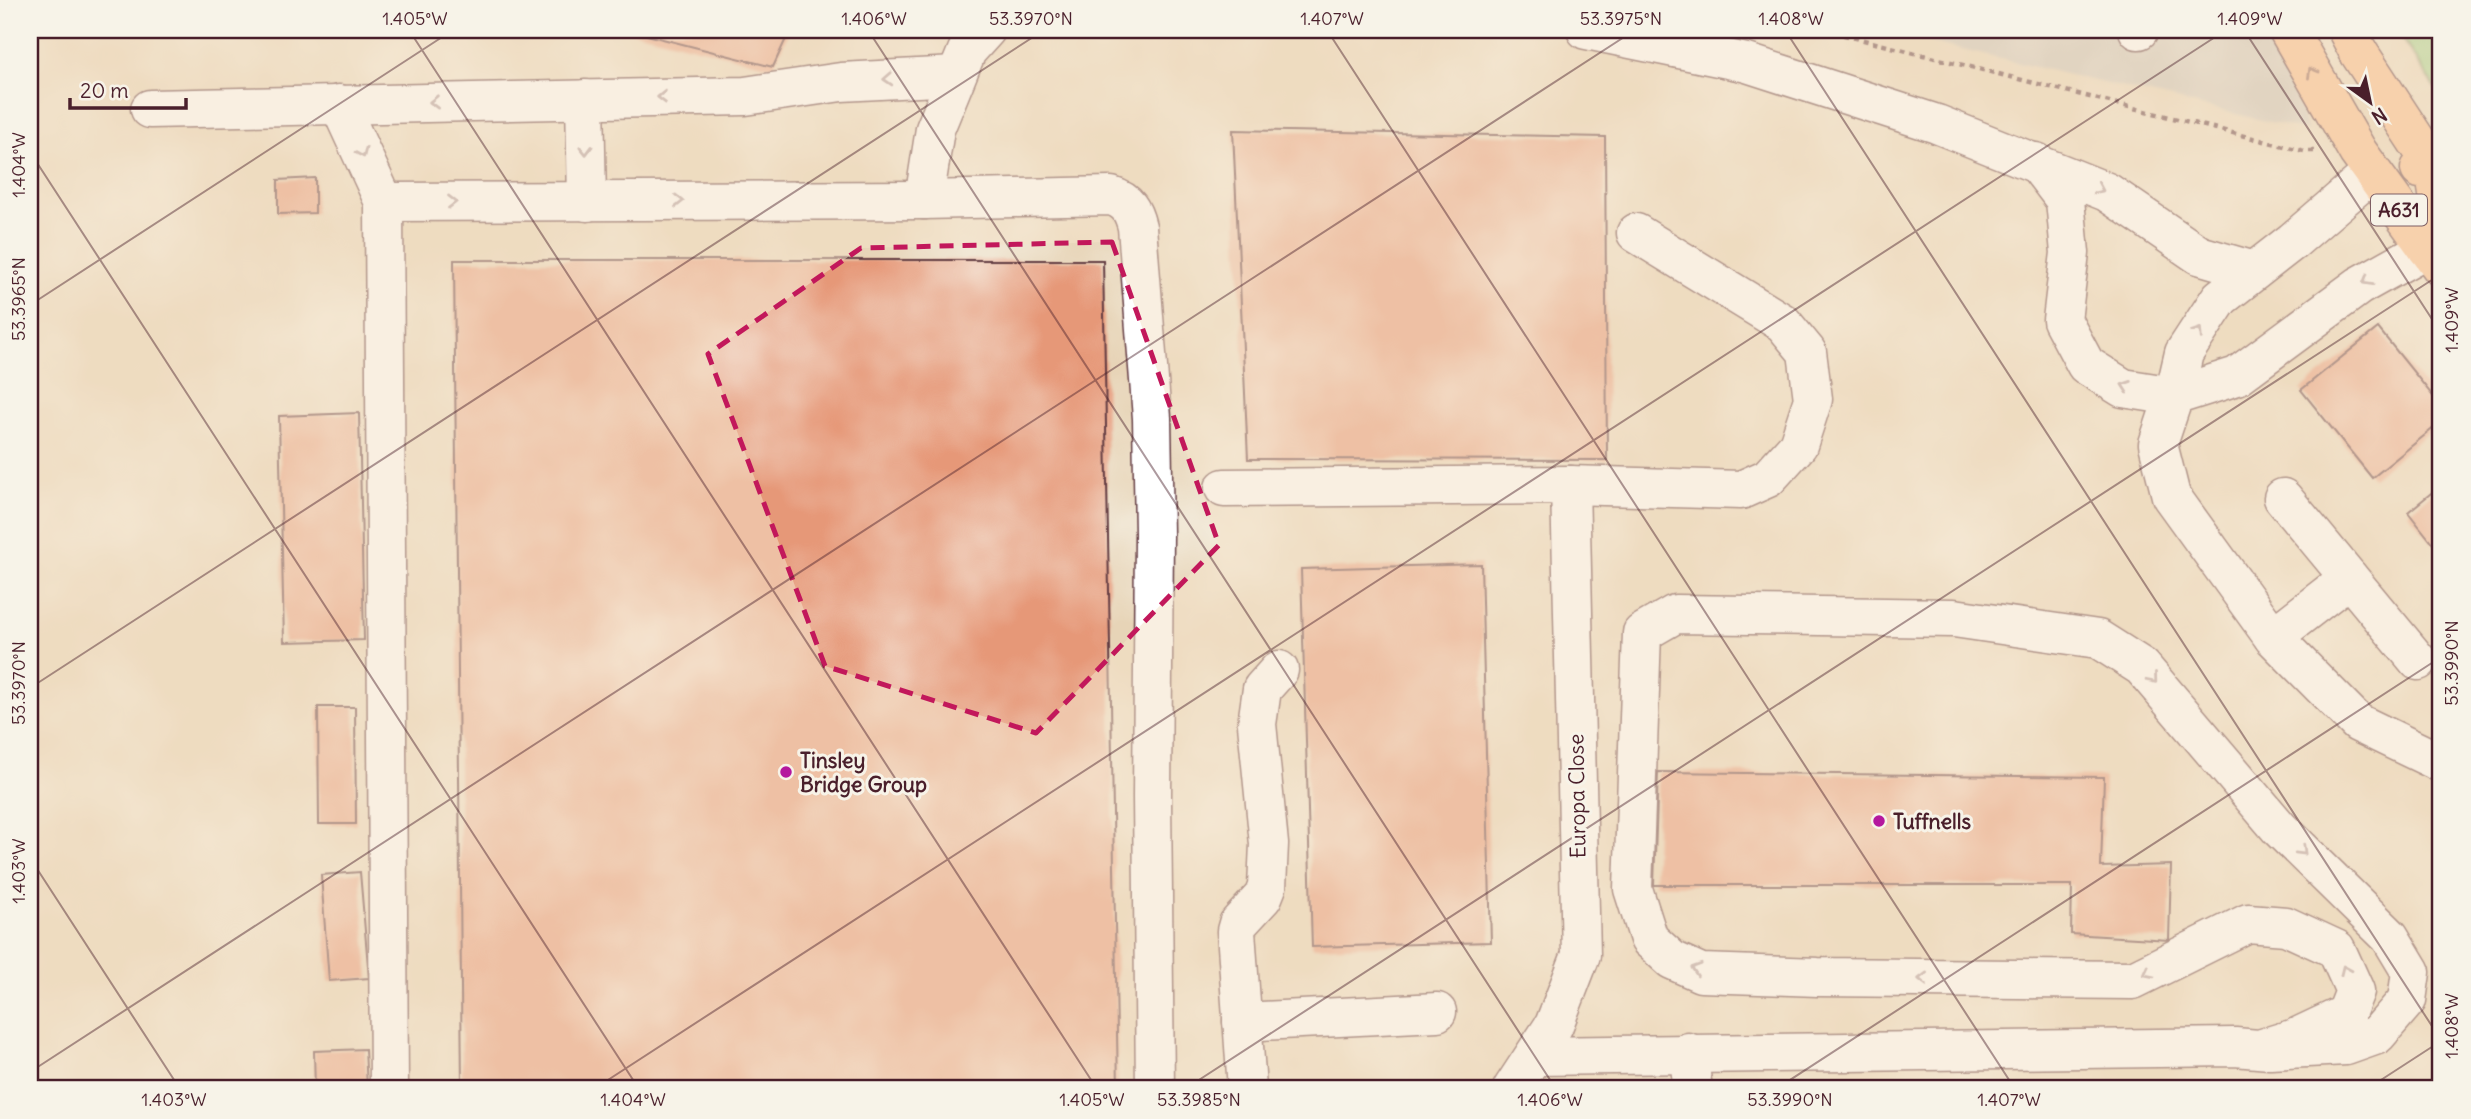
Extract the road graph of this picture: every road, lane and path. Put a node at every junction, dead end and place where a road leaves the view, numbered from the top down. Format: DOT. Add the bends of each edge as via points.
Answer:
graph roads {
  1 [pos="986,30"];
  2 [pos="1586,30"];
  3 [pos="1824,30"];
  4 [pos="2288,30"];
  5 [pos="2347,30"];
  6 [pos="956,76"];
  7 [pos="585,99"];
  8 [pos="339,104"];
  9 [pos="150,109"];
  10 [pos="2036,162"];
  11 [pos="2365,163"];
  12 [pos="2438,173"];
  13 [pos="923,200"];
  14 [pos="384,202"];
  15 [pos="587,202"];
  16 [pos="1636,233"];
  17 [pos="2434,257"];
  18 [pos="2254,271"];
  19 [pos="2174,396"];
  20 [pos="1570,485"];
  21 [pos="1224,488"];
  22 [pos="2283,498"];
  23 [pos="2349,578"];
  24 [pos="2273,637"];
  25 [pos="2418,661"];
  26 [pos="1279,670"];
  27 [pos="2441,763"];
  28 [pos="1241,1004"];
  29 [pos="1437,1012"];
  30 [pos="2247,1048"];
  31 [pos="1688,1052"];
  32 [pos="1535,1055"];
  33 [pos="389,1089"];
  34 [pos="1155,1089"];
  35 [pos="1247,1089"];
  36 [pos="1512,1089"];
  37 [pos="1693,1089"];
  1 -- 6 [label="street" via="967,51"];
  2 -- 10 [label="street" via="1747,63 1937,124"];
  3 -- 11 [label="path"];
  11 -- 4 [label="highway, A631, one-way"];
  5 -- 12 [label="highway, A631"];
  6 -- 7 [label="street, one-way" via="841,82 745,96"];
  6 -- 13 [label="street" via="935,129"];
  7 -- 8 [label="street, one-way"];
  7 -- 15 [label="street, one-way"];
  8 -- 9 [label="street"];
  8 -- 14 [label="street, one-way"];
  10 -- 18 [label="street, one-way" via="2107,192 2199,255"];
  19 -- 10 [label="street, one-way" via="2123,388 2086,365 2062,320 2070,253 2065,200"];
  11 -- 12 [label="highway"];
  11 -- 17 [label="highway, A631"];
  11 -- 18 [label="street"];
  12 -- 17 [label="highway" via="2441,214"];
  15 -- 13 [label="street, one-way"];
  13 -- 34 [label="street" via="1111,196 1134,214 1152,418"];
  14 -- 15 [label="street, one-way"];
  14 -- 33 [label="street"];
  16 -- 20 [label="street" via="1783,323 1807,352 1813,399 1798,445 1768,478 1741,490"];
  17 -- 19 [label="street, one-way" via="2359,286 2237,376"];
  19 -- 18 [label="street, one-way" via="2184,353 2220,298"];
  19 -- 24 [label="street" via="2158,444 2171,496"];
  20 -- 21 [label="street"];
  20 -- 32 [label="street, Europa Close" via="1581,955 1562,1007"];
  22 -- 23 [label="street"];
  23 -- 24 [label="street"];
  23 -- 25 [label="street"];
  24 -- 27 [label="street" via="2358,723"];
  26 -- 28 [label="street" via="1259,698 1257,724 1269,844 1267,887 1237,928"];
  28 -- 29 [label="street"];
  28 -- 35 [label="street"];
  30 -- 30 [label="street, one-way" via="2295,1038 2346,1014 2355,990 2336,949 2286,926 2248,923 2133,980 1702,973 1672,960 1649,939 1633,889 1642,633 1675,614 1954,618 2098,639 2142,667 2279,828 2390,937 2411,972 2407,1000 2377,1035 2346,1046"];
  30 -- 31 [label="street"];
  31 -- 32 [label="street"];
  31 -- 37 [label="street"];
  32 -- 36 [label="street, Europa Close"];
}
